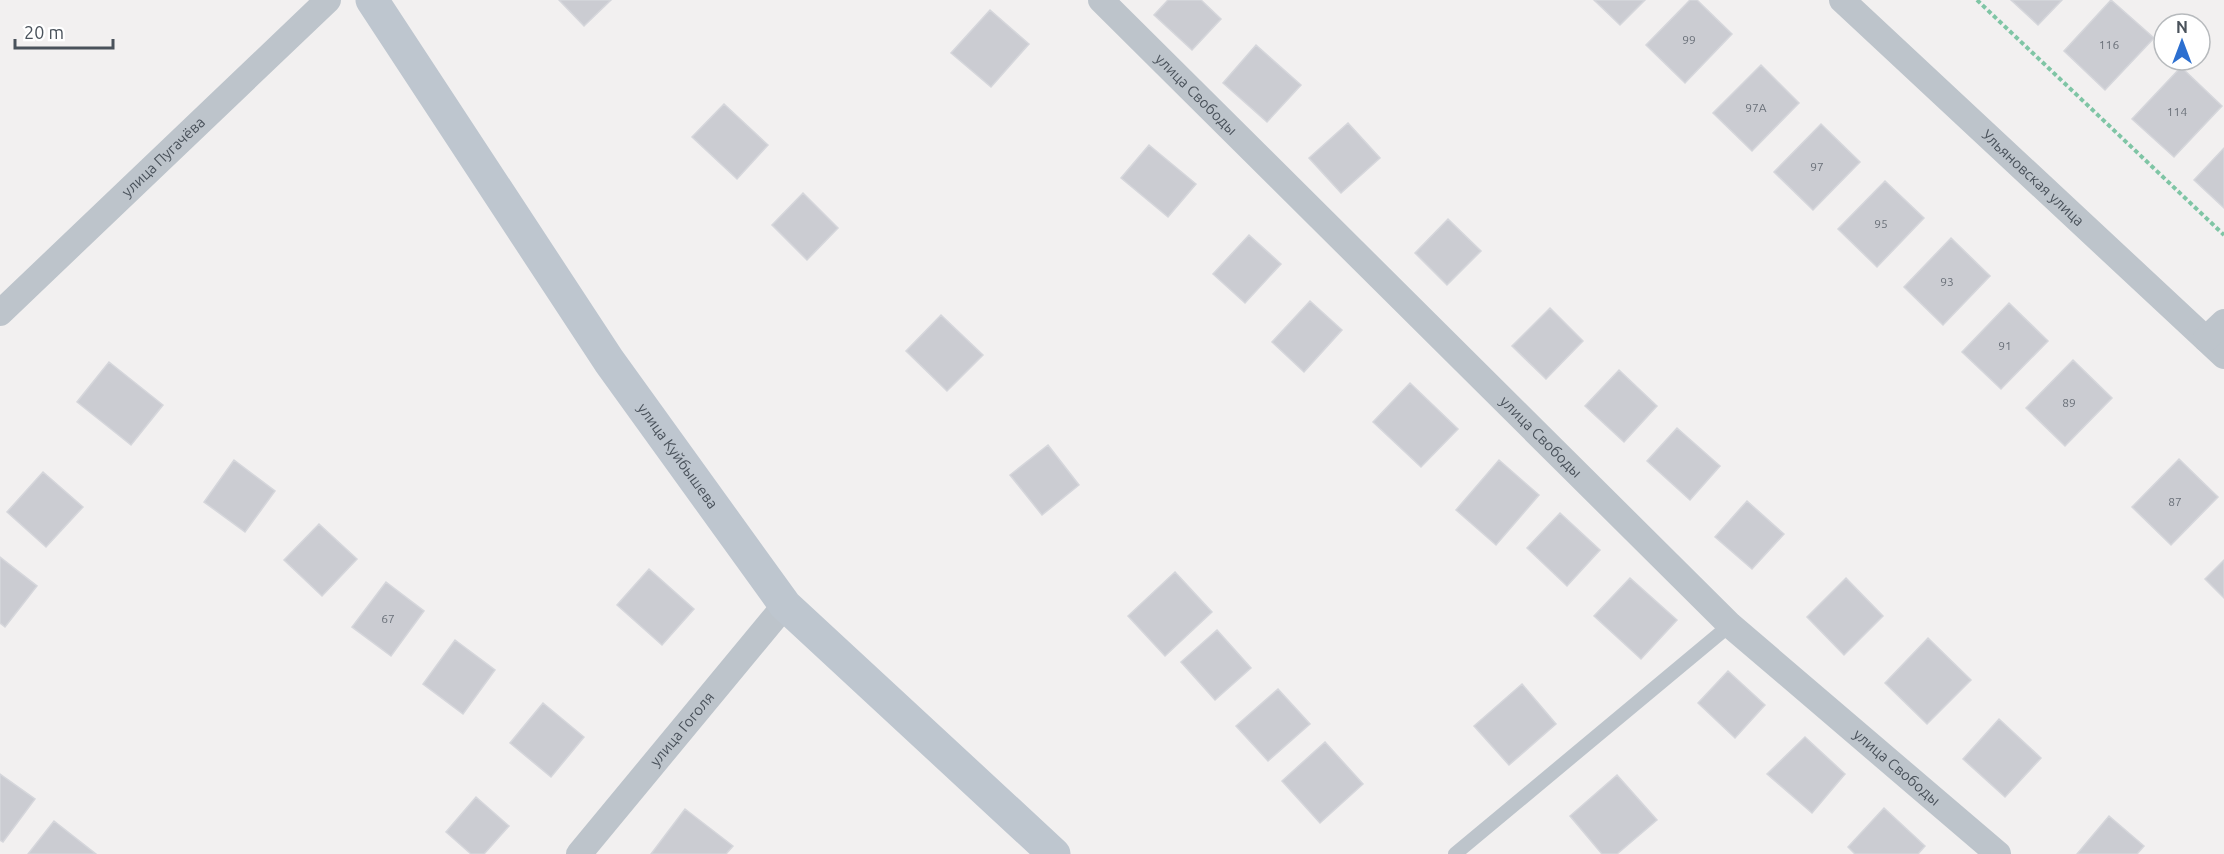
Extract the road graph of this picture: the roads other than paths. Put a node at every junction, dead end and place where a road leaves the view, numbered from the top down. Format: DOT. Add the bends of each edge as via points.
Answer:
graph roads {
  1 [pos="328,0"];
  2 [pos="372,0"];
  3 [pos="1101,0"];
  4 [pos="1842,0"];
  5 [pos="0,313"];
  6 [pos="2218,339"];
  7 [pos="784,605"];
  8 [pos="1730,625"];
  9 [pos="579,854"];
  10 [pos="1054,854"];
  11 [pos="1455,854"];
  12 [pos="1998,854"];
  1 -- 5 [label="street, улица Пугачёва"];
  2 -- 7 [label="main road, улица Куйбышева" via="609,361"];
  3 -- 8 [label="street, улица Свободы"];
  4 -- 6 [label="street, Ульяновская улица"];
  7 -- 9 [label="street, улица Гоголя"];
  7 -- 10 [label="main road, улица Куйбышева"];
  8 -- 11 [label="lane"];
  8 -- 12 [label="street, улица Свободы"];
}
